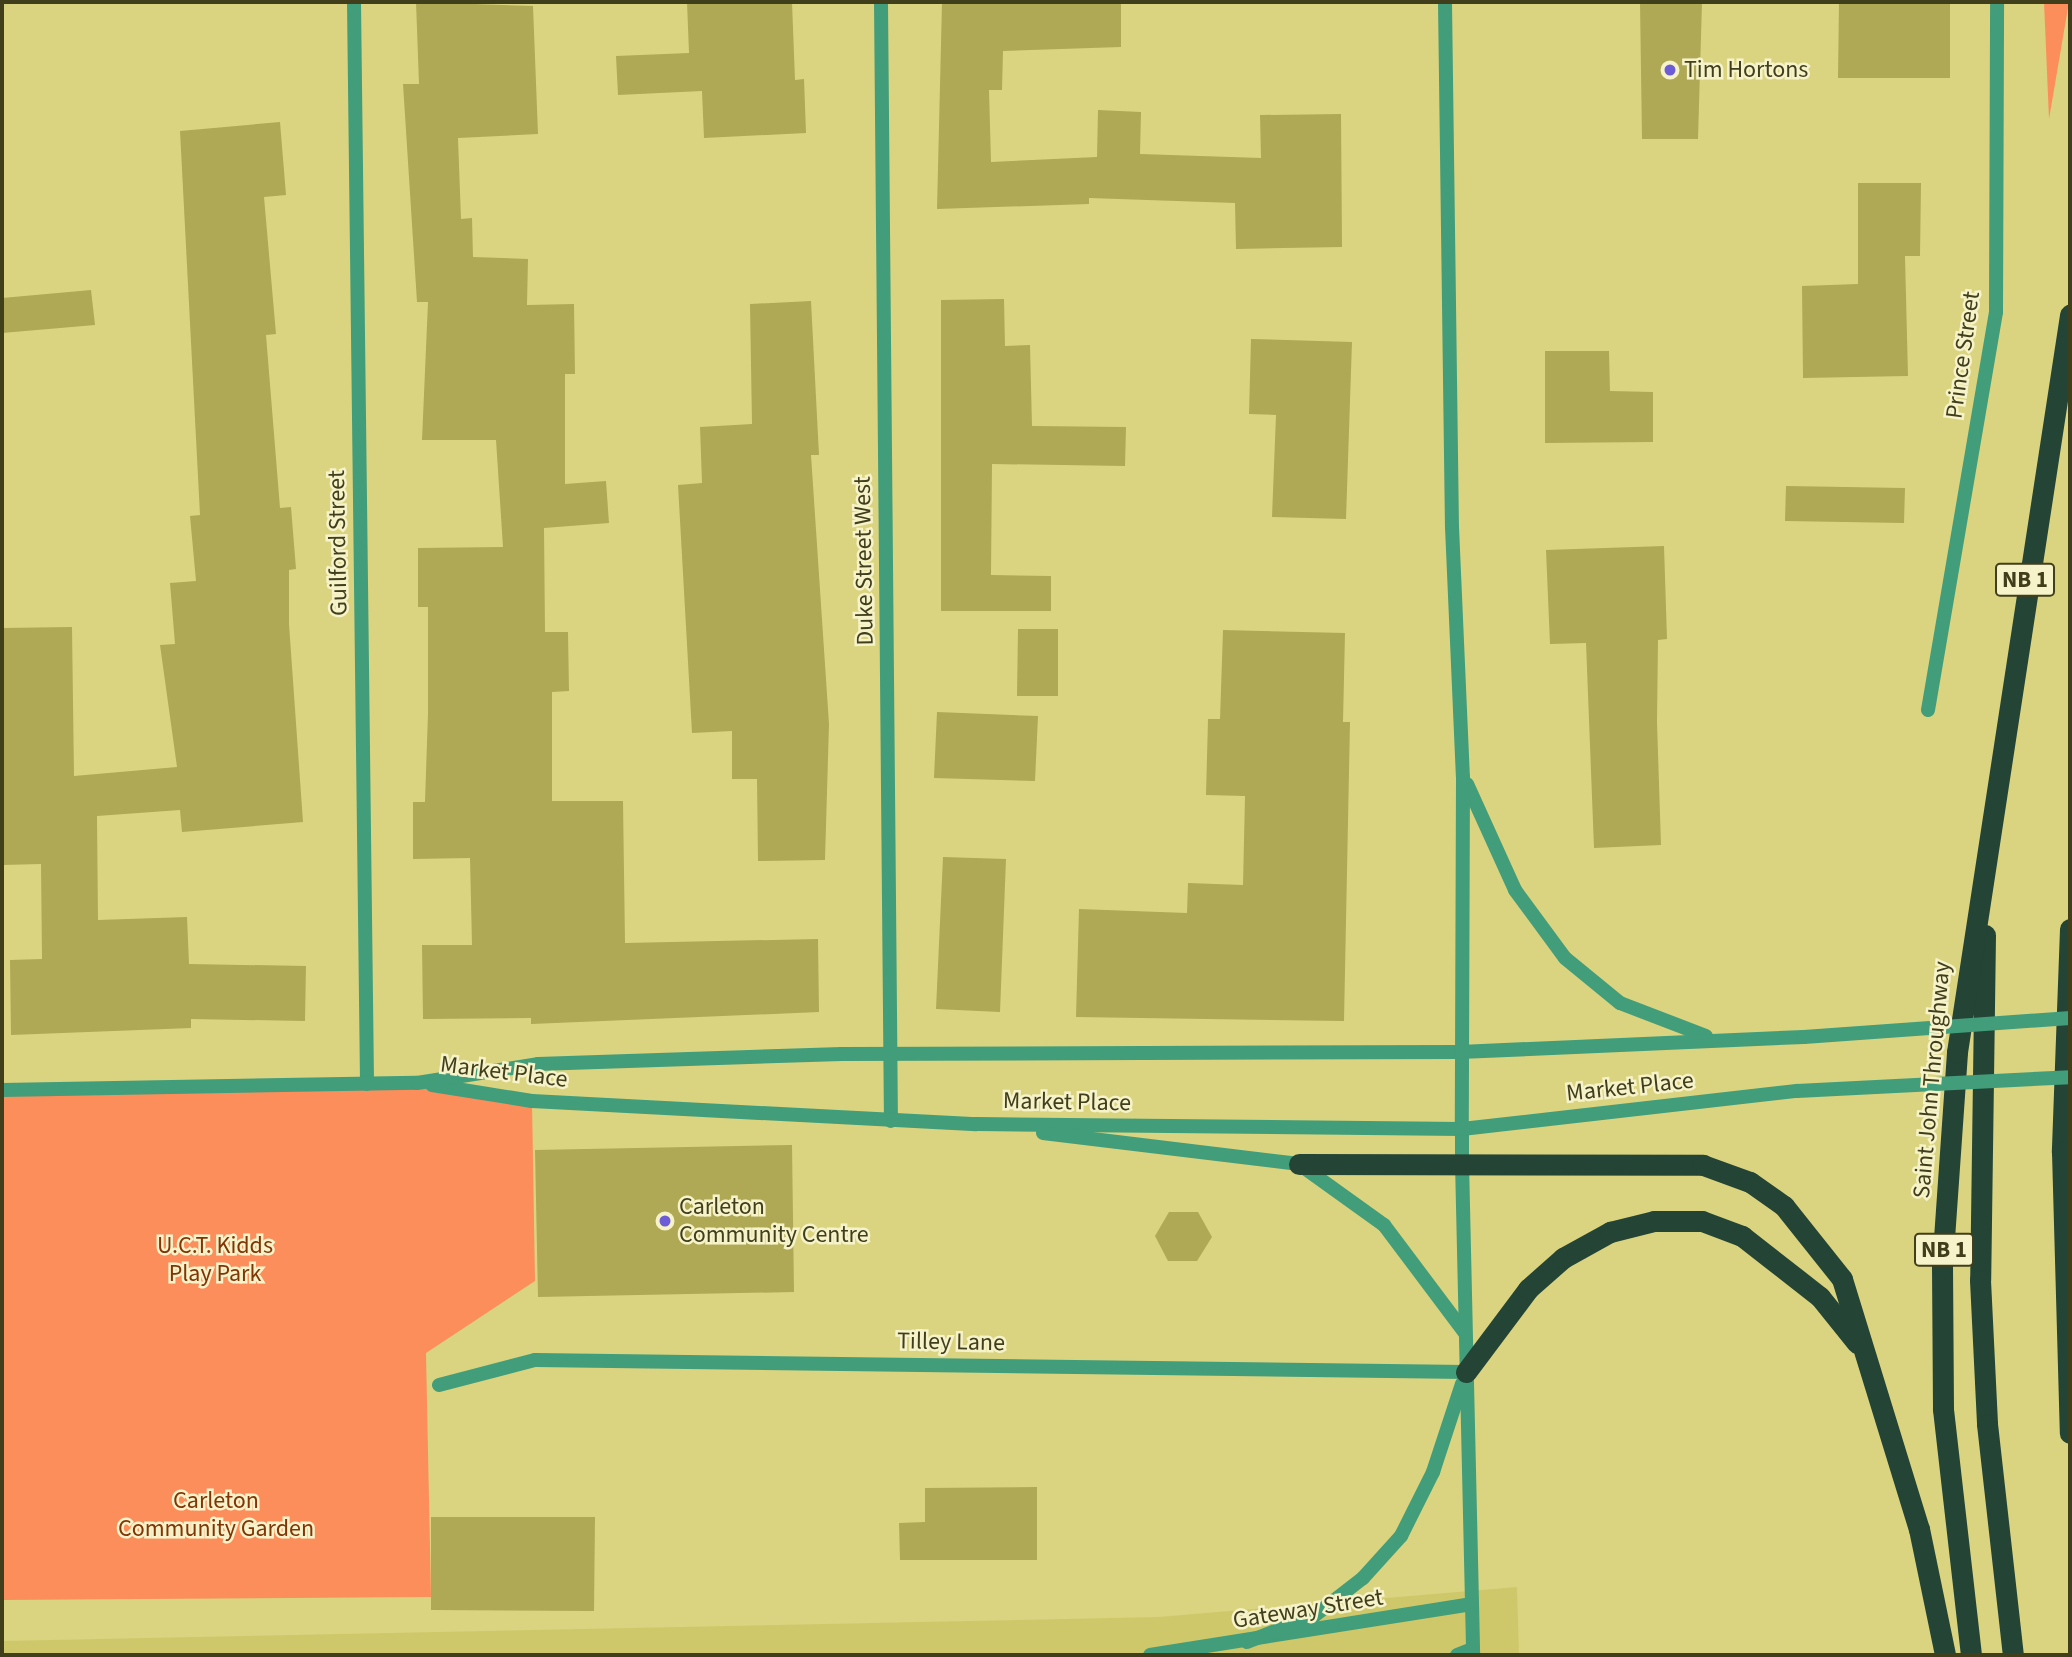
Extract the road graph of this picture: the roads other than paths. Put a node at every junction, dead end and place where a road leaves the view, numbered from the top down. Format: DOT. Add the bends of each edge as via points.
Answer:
graph roads {
  1 [pos="354,2"];
  2 [pos="881,2"];
  3 [pos="1445,2"];
  4 [pos="1997,2"];
  5 [pos="2070,315"];
  6 [pos="1928,710"];
  7 [pos="1464,777"];
  8 [pos="1986,845"];
  9 [pos="2070,929"];
  10 [pos="2070,1018"];
  11 [pos="1717,1039"];
  12 [pos="1460,1052"];
  13 [pos="892,1054"];
  14 [pos="2070,1077"];
  15 [pos="417,1083"];
  16 [pos="367,1084"];
  17 [pos="2,1090"];
  18 [pos="2070,1114"];
  19 [pos="891,1121"];
  20 [pos="976,1124"];
  21 [pos="1462,1129"];
  22 [pos="2062,1152"];
  23 [pos="1462,1162"];
  24 [pos="1299,1164"];
  25 [pos="1465,1333"];
  26 [pos="1867,1354"];
  27 [pos="1466,1372"];
  28 [pos="439,1385"];
  29 [pos="2070,1433"];
  30 [pos="1472,1604"];
  31 [pos="1247,1643"];
  32 [pos="1473,1652"];
  33 [pos="1150,1655"];
  34 [pos="1457,1655"];
  35 [pos="1945,1655"];
  36 [pos="1971,1655"];
  37 [pos="2013,1655"];
  1 -- 16 [label="street, Guilford Street"];
  2 -- 13 [label="street, Duke Street West"];
  3 -- 7 [label="street" via="1452,527"];
  4 -- 6 [label="street, Prince Street" via="1996,312"];
  5 -- 8 [label="highway, Saint John Throughway / NB 1"];
  7 -- 11 [label="street" via="1515,890 1565,958 1632,1009"];
  7 -- 12 [label="street"];
  8 -- 36 [label="highway, Saint John Throughway / NB 1" via="1957,1052 1942,1267 1943,1409"];
  8 -- 37 [label="highway, Saint John Throughway / NB 1" via="1980,1280 1987,1424"];
  9 -- 22 [label="highway"];
  10 -- 11 [label="street, Market Place, bridge"];
  11 -- 12 [label="street, Market Place"];
  12 -- 13 [label="street, Market Place"];
  12 -- 21 [label="street"];
  13 -- 15 [label="street, Market Place" via="538,1064"];
  13 -- 19 [label="street, Duke Street West"];
  14 -- 21 [label="street, Market Place, bridge" via="1797,1091"];
  15 -- 16 [label="street"];
  15 -- 19 [label="street, Market Place" via="532,1101"];
  16 -- 17 [label="street"];
  18 -- 22 [label="highway"];
  19 -- 20 [label="street, Market Place"];
  20 -- 21 [label="street, Market Place"];
  20 -- 24 [label="street"];
  21 -- 23 [label="street"];
  22 -- 29 [label="highway"];
  23 -- 24 [label="highway"];
  23 -- 25 [label="street"];
  23 -- 26 [label="highway" via="1649,1160 1703,1165 1750,1182 1817,1241 1842,1279"];
  24 -- 25 [label="street" via="1384,1224"];
  25 -- 27 [label="street"];
  26 -- 27 [label="highway" via="1820,1297 1742,1236 1702,1221 1654,1221 1610,1232 1563,1258 1528,1289"];
  26 -- 35 [label="highway" via="1919,1530"];
  27 -- 28 [label="street, Tilley Lane" via="535,1360"];
  27 -- 30 [label="street"];
  27 -- 31 [label="street" via="1433,1472 1401,1536 1363,1578 1314,1616"];
  30 -- 31 [label="street, Gateway Street"];
  30 -- 32 [label="street"];
  31 -- 33 [label="street, Gateway Street"];
  32 -- 34 [label="street"];
}
